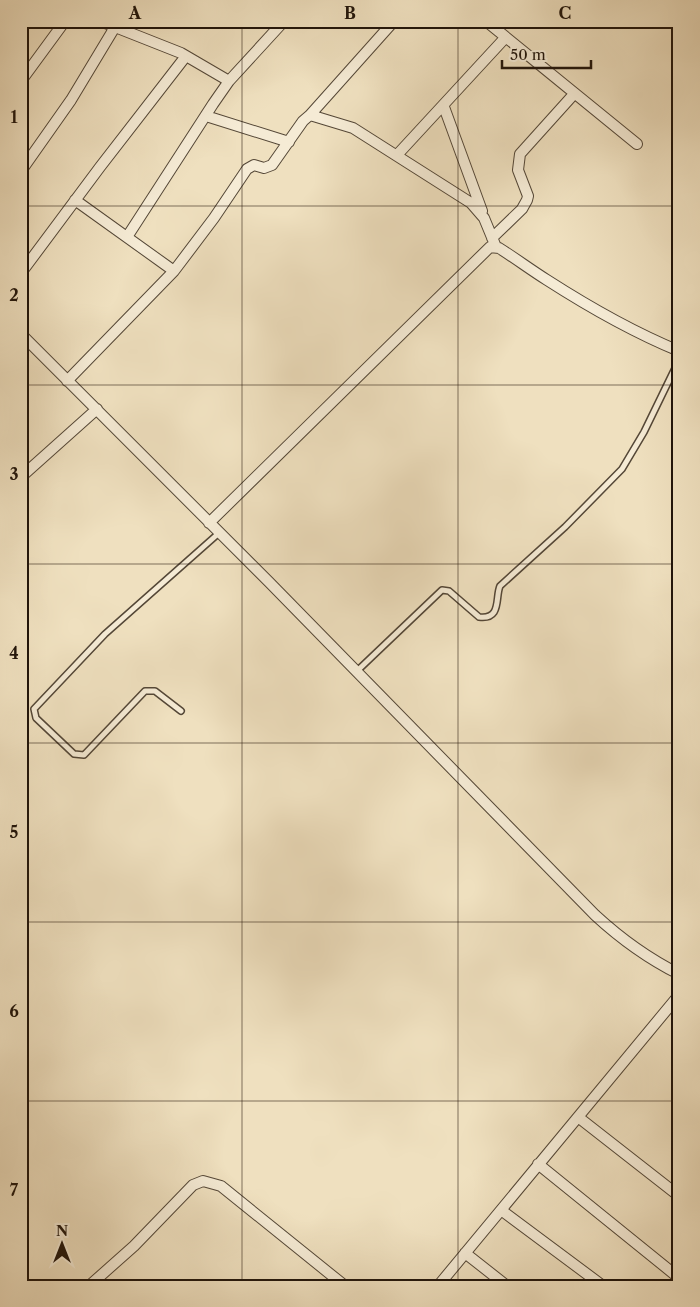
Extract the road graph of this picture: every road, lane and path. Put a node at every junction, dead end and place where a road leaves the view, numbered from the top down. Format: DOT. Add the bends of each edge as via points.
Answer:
graph roads {
  1 [pos="65,21"];
  2 [pos="100,21"];
  3 [pos="284,21"];
  4 [pos="394,21"];
  5 [pos="486,21"];
  6 [pos="114,27"];
  7 [pos="505,38"];
  8 [pos="186,56"];
  9 [pos="21,81"];
  10 [pos="229,81"];
  11 [pos="574,94"];
  12 [pos="444,107"];
  13 [pos="310,115"];
  14 [pos="206,116"];
  15 [pos="289,142"];
  16 [pos="637,144"];
  17 [pos="397,154"];
  18 [pos="21,171"];
  19 [pos="75,200"];
  20 [pos="484,218"];
  21 [pos="127,237"];
  22 [pos="494,242"];
  23 [pos="174,271"];
  24 [pos="21,273"];
  25 [pos="21,334"];
  26 [pos="679,352"];
  27 [pos="679,360"];
  28 [pos="67,381"];
  29 [pos="97,410"];
  30 [pos="21,477"];
  31 [pos="209,523"];
  32 [pos="219,532"];
  33 [pos="356,671"];
  34 [pos="181,711"];
  35 [pos="679,974"];
  36 [pos="679,996"];
  37 [pos="578,1117"];
  38 [pos="538,1164"];
  39 [pos="679,1196"];
  40 [pos="500,1210"];
  41 [pos="465,1253"];
  42 [pos="679,1278"];
  43 [pos="89,1286"];
  44 [pos="345,1286"];
  45 [pos="438,1286"];
  46 [pos="507,1286"];
  47 [pos="603,1286"];
  1 -- 9 [label="street"];
  2 -- 6 [label="street"];
  3 -- 10 [label="street"];
  4 -- 13 [label="street"];
  5 -- 7 [label="street"];
  6 -- 8 [label="street"];
  6 -- 18 [label="street" via="71,100"];
  7 -- 11 [label="street"];
  7 -- 12 [label="street"];
  8 -- 10 [label="street"];
  8 -- 19 [label="street"];
  10 -- 14 [label="street"];
  11 -- 16 [label="street"];
  11 -- 22 [label="street" via="520,154 518,170 527,200"];
  12 -- 17 [label="street"];
  12 -- 20 [label="street"];
  13 -- 15 [label="street" via="302,121"];
  13 -- 17 [label="street" via="352,128"];
  14 -- 15 [label="street"];
  14 -- 21 [label="street"];
  15 -- 23 [label="street" via="269,168 254,165 247,169"];
  17 -- 20 [label="street" via="471,203"];
  19 -- 21 [label="street"];
  19 -- 24 [label="street"];
  20 -- 22 [label="street"];
  21 -- 23 [label="street"];
  22 -- 26 [label="street" via="547,280 653,341"];
  22 -- 31 [label="street"];
  23 -- 28 [label="street"];
  25 -- 28 [label="street"];
  27 -- 33 [label="lane" via="622,469 565,528 500,586 499,604 489,616 479,617 449,591 442,590"];
  28 -- 29 [label="street"];
  29 -- 30 [label="street"];
  29 -- 31 [label="street"];
  31 -- 32 [label="street"];
  32 -- 33 [label="street"];
  32 -- 34 [label="lane" via="105,634 34,709 36,718 80,756 145,691 155,691"];
  33 -- 35 [label="street" via="595,915 638,951"];
  36 -- 37 [label="street"];
  37 -- 38 [label="street"];
  37 -- 39 [label="street"];
  38 -- 40 [label="street"];
  38 -- 42 [label="street"];
  40 -- 41 [label="street"];
  40 -- 47 [label="street"];
  41 -- 45 [label="street"];
  41 -- 46 [label="street"];
  43 -- 44 [label="street" via="134,1246 183,1194 203,1181 221,1186"];
}
